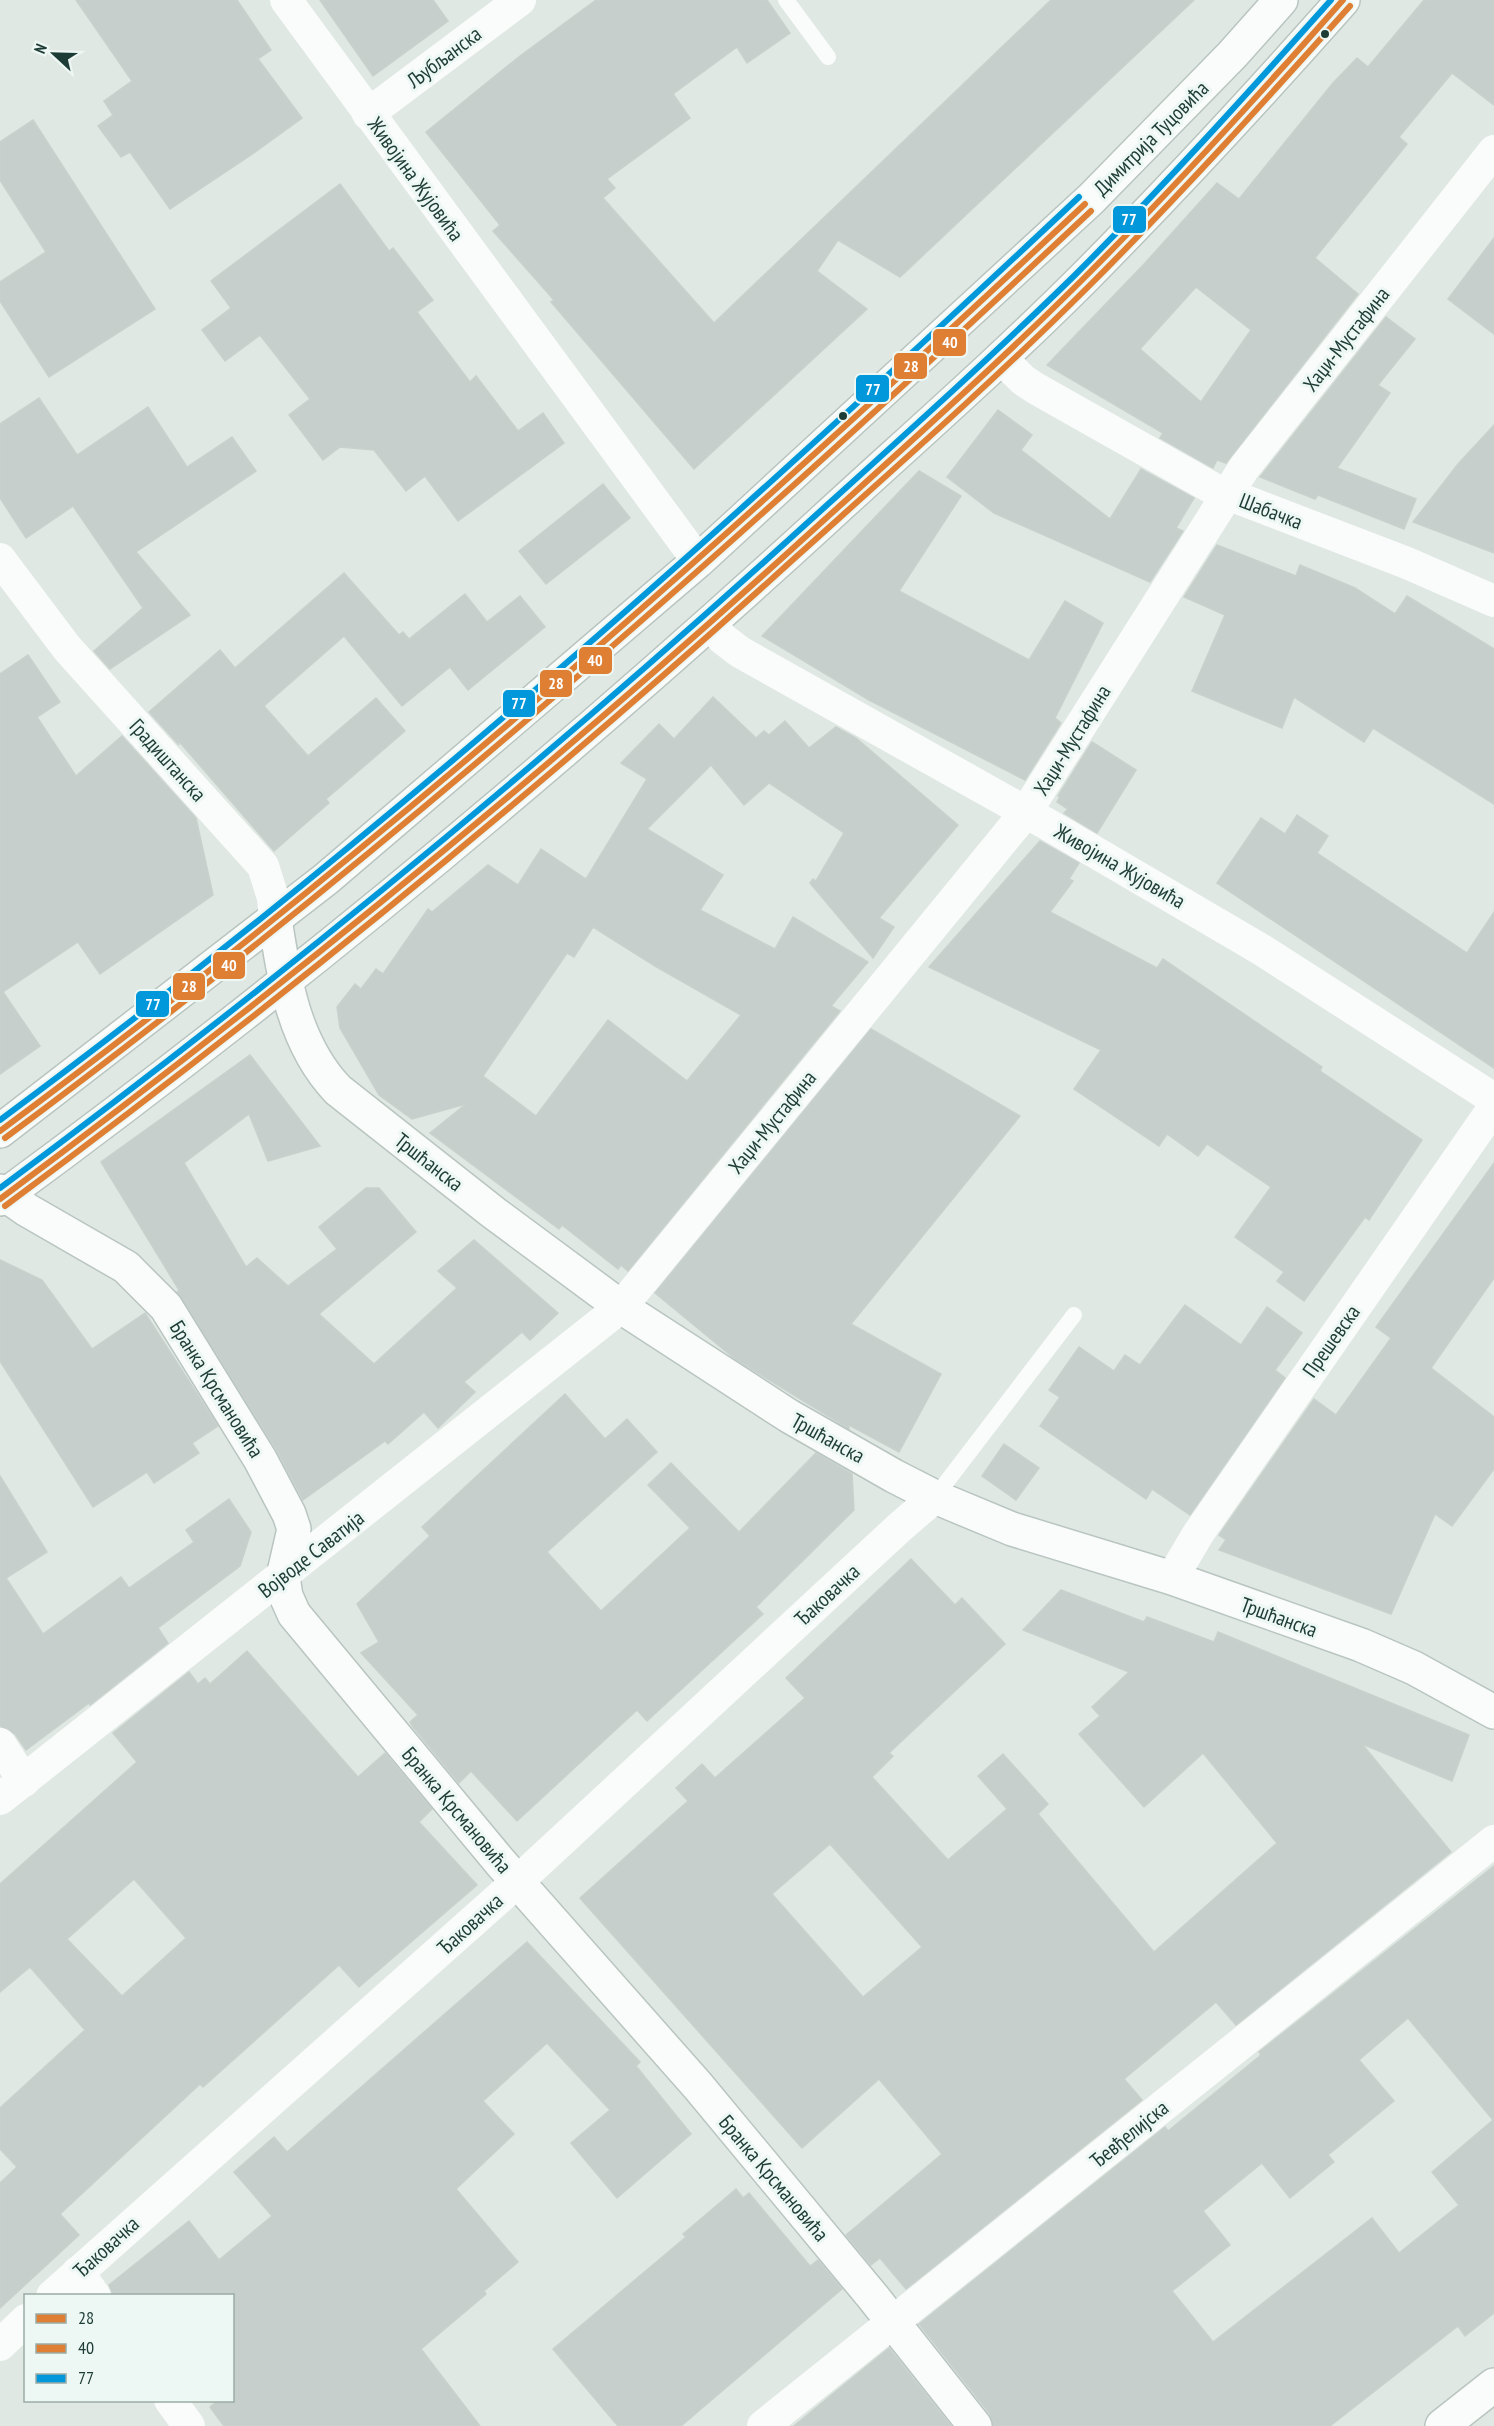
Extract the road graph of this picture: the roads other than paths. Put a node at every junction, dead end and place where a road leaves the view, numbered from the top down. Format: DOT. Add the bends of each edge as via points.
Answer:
graph roads {
  1 [pos="286,0"];
  2 [pos="520,0"];
  3 [pos="786,0"];
  4 [pos="1281,0"];
  5 [pos="1343,0"];
  6 [pos="828,57"];
  7 [pos="368,114"];
  8 [pos="1494,151"];
  9 [pos="1001,358"];
  10 [pos="1226,494"];
  11 [pos="0,559"];
  12 [pos="698,561"];
  13 [pos="1494,601"];
  14 [pos="711,624"];
  15 [pos="1026,812"];
  16 [pos="275,919"];
  17 [pos="284,984"];
  18 [pos="1494,1099"];
  19 [pos="1494,1107"];
  20 [pos="0,1131"];
  21 [pos="2,1195"];
  22 [pos="621,1307"];
  23 [pos="1074,1315"];
  24 [pos="935,1497"];
  25 [pos="283,1577"];
  26 [pos="1172,1578"];
  27 [pos="1494,1712"];
  28 [pos="0,1744"];
  29 [pos="12,1790"];
  30 [pos="1494,1840"];
  31 [pos="517,1882"];
  32 [pos="87,2284"];
  33 [pos="54,2294"];
  34 [pos="24,2322"];
  35 [pos="894,2323"];
  36 [pos="0,2345"];
  37 [pos="1494,2385"];
  38 [pos="171,2402"];
  39 [pos="189,2426"];
  40 [pos="763,2426"];
  41 [pos="975,2426"];
  42 [pos="1442,2426"];
  1 -- 7 [label="street, Живојина Жујовића"];
  2 -- 7 [label="street, Љубљанска"];
  3 -- 6 [label="lane"];
  4 -- 12 [label="main road, Димитрија Туцовића" via="1091,199"];
  5 -- 9 [label="main road" via="1252,103 1083,279"];
  7 -- 12 [label="street, Живојина Жујовића"];
  8 -- 10 [label="street, Хаџи-Мустафина"];
  9 -- 10 [label="street, Шабачка" via="1035,388"];
  9 -- 14 [label="main road"];
  10 -- 13 [label="street, Шабачка" via="1407,563"];
  10 -- 15 [label="street, Хаџи-Мустафина"];
  11 -- 16 [label="street, Градиштанска" via="67,648 263,866"];
  12 -- 16 [label="main road, Димитрија Туцовића" via="481,749"];
  14 -- 15 [label="street, Живојина Жујовића" via="740,652"];
  14 -- 17 [label="main road"];
  15 -- 18 [label="street, Живојина Жујовића" via="1262,950"];
  15 -- 22 [label="street, Хаџи-Мустафина"];
  16 -- 17 [label="main road, Градиштанска"];
  16 -- 20 [label="main road, Димитрија Туцовића"];
  17 -- 21 [label="main road"];
  17 -- 22 [label="main road, Тршћанска" via="302,1032 338,1090"];
  19 -- 26 [label="street, Прешевска" via="1198,1533"];
  21 -- 25 [label="main road, Бранка Крсмановића" via="126,1267 166,1307 290,1514 294,1529"];
  22 -- 24 [label="main road, Тршћанска" via="789,1416"];
  22 -- 25 [label="street, Војводе Саватија"];
  23 -- 24 [label="lane"];
  24 -- 26 [label="main road, Тршћанска" via="1012,1529"];
  24 -- 31 [label="street, Ђаковачка"];
  25 -- 29 [label="street, Војводе Саватија"];
  25 -- 31 [label="main road, Бранка Крсмановића" via="289,1604 302,1624"];
  26 -- 27 [label="main road, Тршћанска" via="1381,1654"];
  28 -- 29 [label="street"];
  30 -- 35 [label="street, Ђевђелијска"];
  31 -- 32 [label="street, Ђаковачка"];
  31 -- 35 [label="main road, Бранка Крсмановића" via="698,2086"];
  32 -- 33 [label="street, Ђаковачка"];
  34 -- 36 [label="street"];
  35 -- 40 [label="street, Ђевђелијска"];
  35 -- 41 [label="main road, Бранка Крсмановића"];
  37 -- 42 [label="main road"];
  38 -- 39 [label="street"];
}
